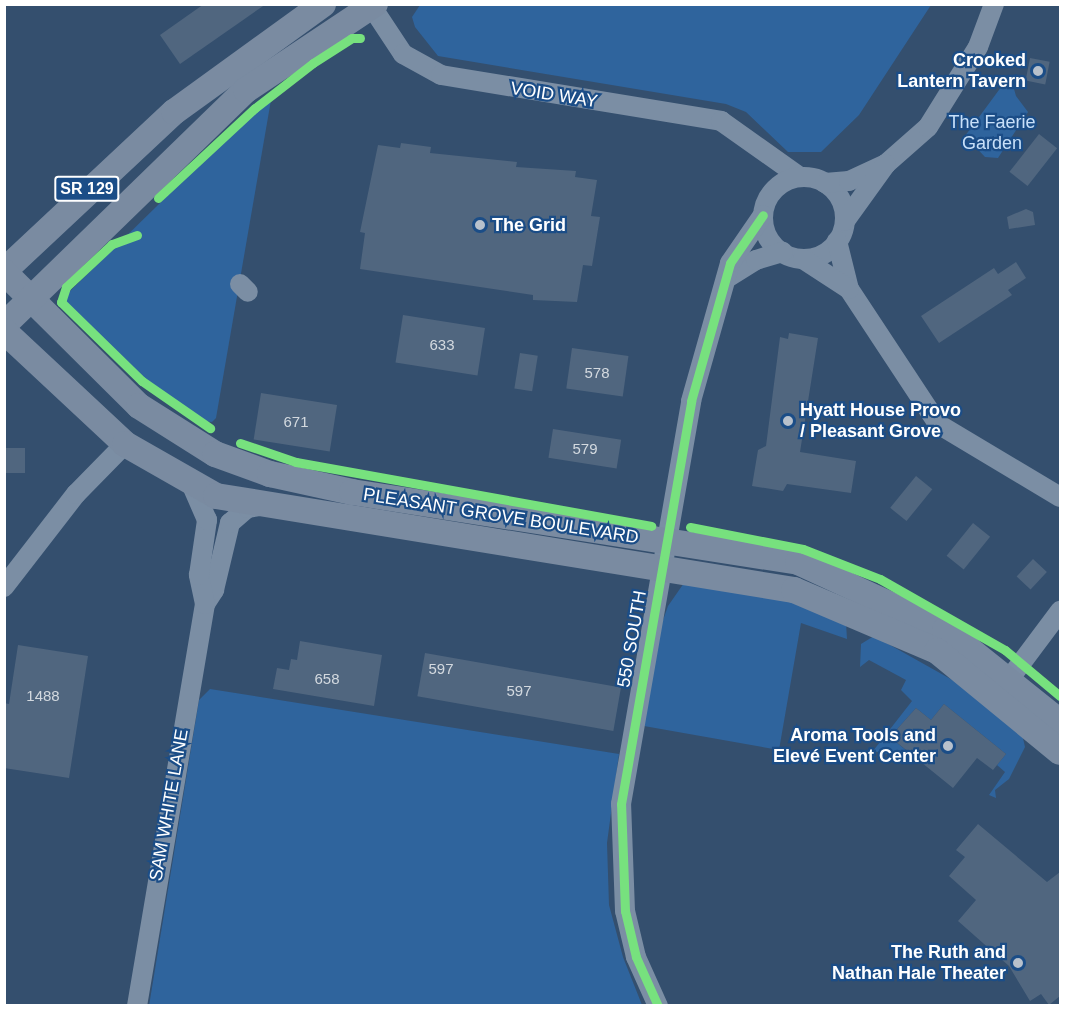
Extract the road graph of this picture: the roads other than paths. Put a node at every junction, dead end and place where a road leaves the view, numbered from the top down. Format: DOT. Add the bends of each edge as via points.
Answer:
graph roads {
  1 [pos="323,4"];
  2 [pos="994,4"];
  3 [pos="372,5"];
  4 [pos="760,149"];
  5 [pos="886,164"];
  6 [pos="800,177"];
  7 [pos="825,183"];
  8 [pos="771,193"];
  9 [pos="763,215"];
  10 [pos="845,221"];
  11 [pos="837,241"];
  12 [pos="783,252"];
  13 [pos="803,259"];
  14 [pos="4,272"];
  15 [pos="727,278"];
  16 [pos="849,289"];
  17 [pos="30,299"];
  18 [pos="4,325"];
  19 [pos="4,331"];
  20 [pos="125,444"];
  21 [pos="190,481"];
  22 [pos="1060,497"];
  23 [pos="259,506"];
  24 [pos="665,543"];
  25 [pos="660,569"];
  26 [pos="4,587"];
  27 [pos="205,604"];
  28 [pos="1060,611"];
  29 [pos="1003,687"];
  30 [pos="1060,722"];
  31 [pos="1060,752"];
  32 [pos="136,1005"];
  33 [pos="658,1005"];
  1 -- 14 [label="main road, SR 129" via="174,112"];
  2 -- 5 [label="street" via="978,47 928,127"];
  3 -- 4 [label="street, VOID WAY" via="403,54 441,75 721,121"];
  3 -- 17 [label="main road, SR 129" via="246,90"];
  4 -- 6 [label="street, VOID WAY"];
  4 -- 8 [label="street"];
  5 -- 7 [label="street" via="849,181"];
  5 -- 10 [label="street"];
  6 -- 7 [label="street"];
  6 -- 8 [label="street"];
  7 -- 10 [label="street" via="838,194"];
  8 -- 9 [label="street"];
  9 -- 12 [label="street" via="768,238"];
  9 -- 15 [label="street, 550 SOUTH" via="730,263"];
  10 -- 11 [label="street"];
  11 -- 13 [label="street" via="823,255"];
  11 -- 16 [label="street"];
  12 -- 13 [label="street"];
  12 -- 15 [label="street" via="756,260"];
  13 -- 16 [label="street"];
  14 -- 17 [label="main road, PLEASANT GROVE BOULEVARD"];
  15 -- 24 [label="street, 550 SOUTH" via="691,400"];
  16 -- 22 [label="street" via="938,424"];
  17 -- 18 [label="main road, SR 129"];
  17 -- 24 [label="main road, PLEASANT GROVE BOULEVARD" via="156,420 215,454 270,474 352,492"];
  19 -- 20 [label="main road, PLEASANT GROVE BOULEVARD"];
  20 -- 21 [label="main road, PLEASANT GROVE BOULEVARD"];
  20 -- 26 [label="street" via="76,494"];
  21 -- 23 [label="main road, PLEASANT GROVE BOULEVARD" via="216,496"];
  21 -- 27 [label="street, SAM WHITE LANE" via="207,520 200,575"];
  23 -- 25 [label="main road, PLEASANT GROVE BOULEVARD"];
  23 -- 27 [label="street, SAM WHITE LANE" via="247,508 230,524 214,590"];
  24 -- 25 [label="street, 550 SOUTH"];
  24 -- 29 [label="main road, PLEASANT GROVE BOULEVARD" via="798,561 945,630"];
  25 -- 29 [label="main road, PLEASANT GROVE BOULEVARD" via="794,590 937,651"];
  25 -- 33 [label="street, 550 SOUTH" via="624,782 620,865 630,933"];
  27 -- 32 [label="street, SAM WHITE LANE"];
  28 -- 29 [label="street"];
  29 -- 30 [label="main road, PLEASANT GROVE BOULEVARD"];
  29 -- 31 [label="main road, PLEASANT GROVE BOULEVARD"];
}
